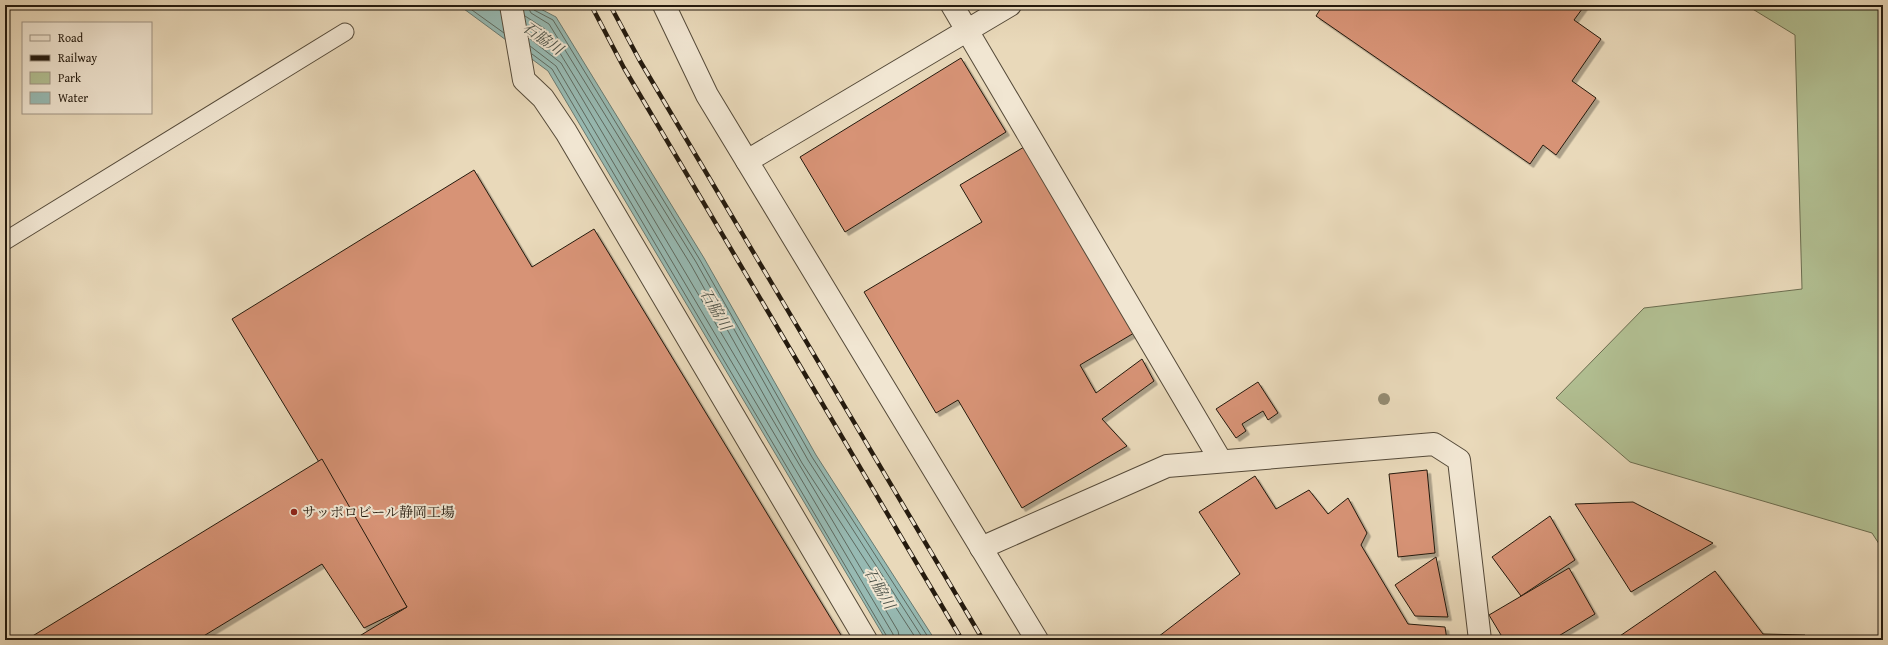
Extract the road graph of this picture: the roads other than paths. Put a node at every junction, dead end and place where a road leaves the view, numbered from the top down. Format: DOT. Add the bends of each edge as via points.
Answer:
graph roads {
  1 [pos="511,5"];
  2 [pos="664,5"];
  3 [pos="952,5"];
  4 [pos="1010,5"];
  5 [pos="967,31"];
  6 [pos="345,32"];
  7 [pos="747,162"];
  8 [pos="5,241"];
  9 [pos="1221,461"];
  10 [pos="981,548"];
  11 [pos="866,640"];
  12 [pos="1037,640"];
  13 [pos="1480,640"];
  1 -- 11 [label="street" via="524,80 543,98 566,132"];
  2 -- 7 [label="street" via="707,95"];
  3 -- 5 [label="street"];
  4 -- 5 [label="street"];
  5 -- 7 [label="street"];
  5 -- 9 [label="street"];
  6 -- 8 [label="lane"];
  7 -- 10 [label="street"];
  9 -- 10 [label="street" via="1167,466"];
  9 -- 13 [label="street" via="1434,444 1459,460"];
  10 -- 12 [label="street"];
}
